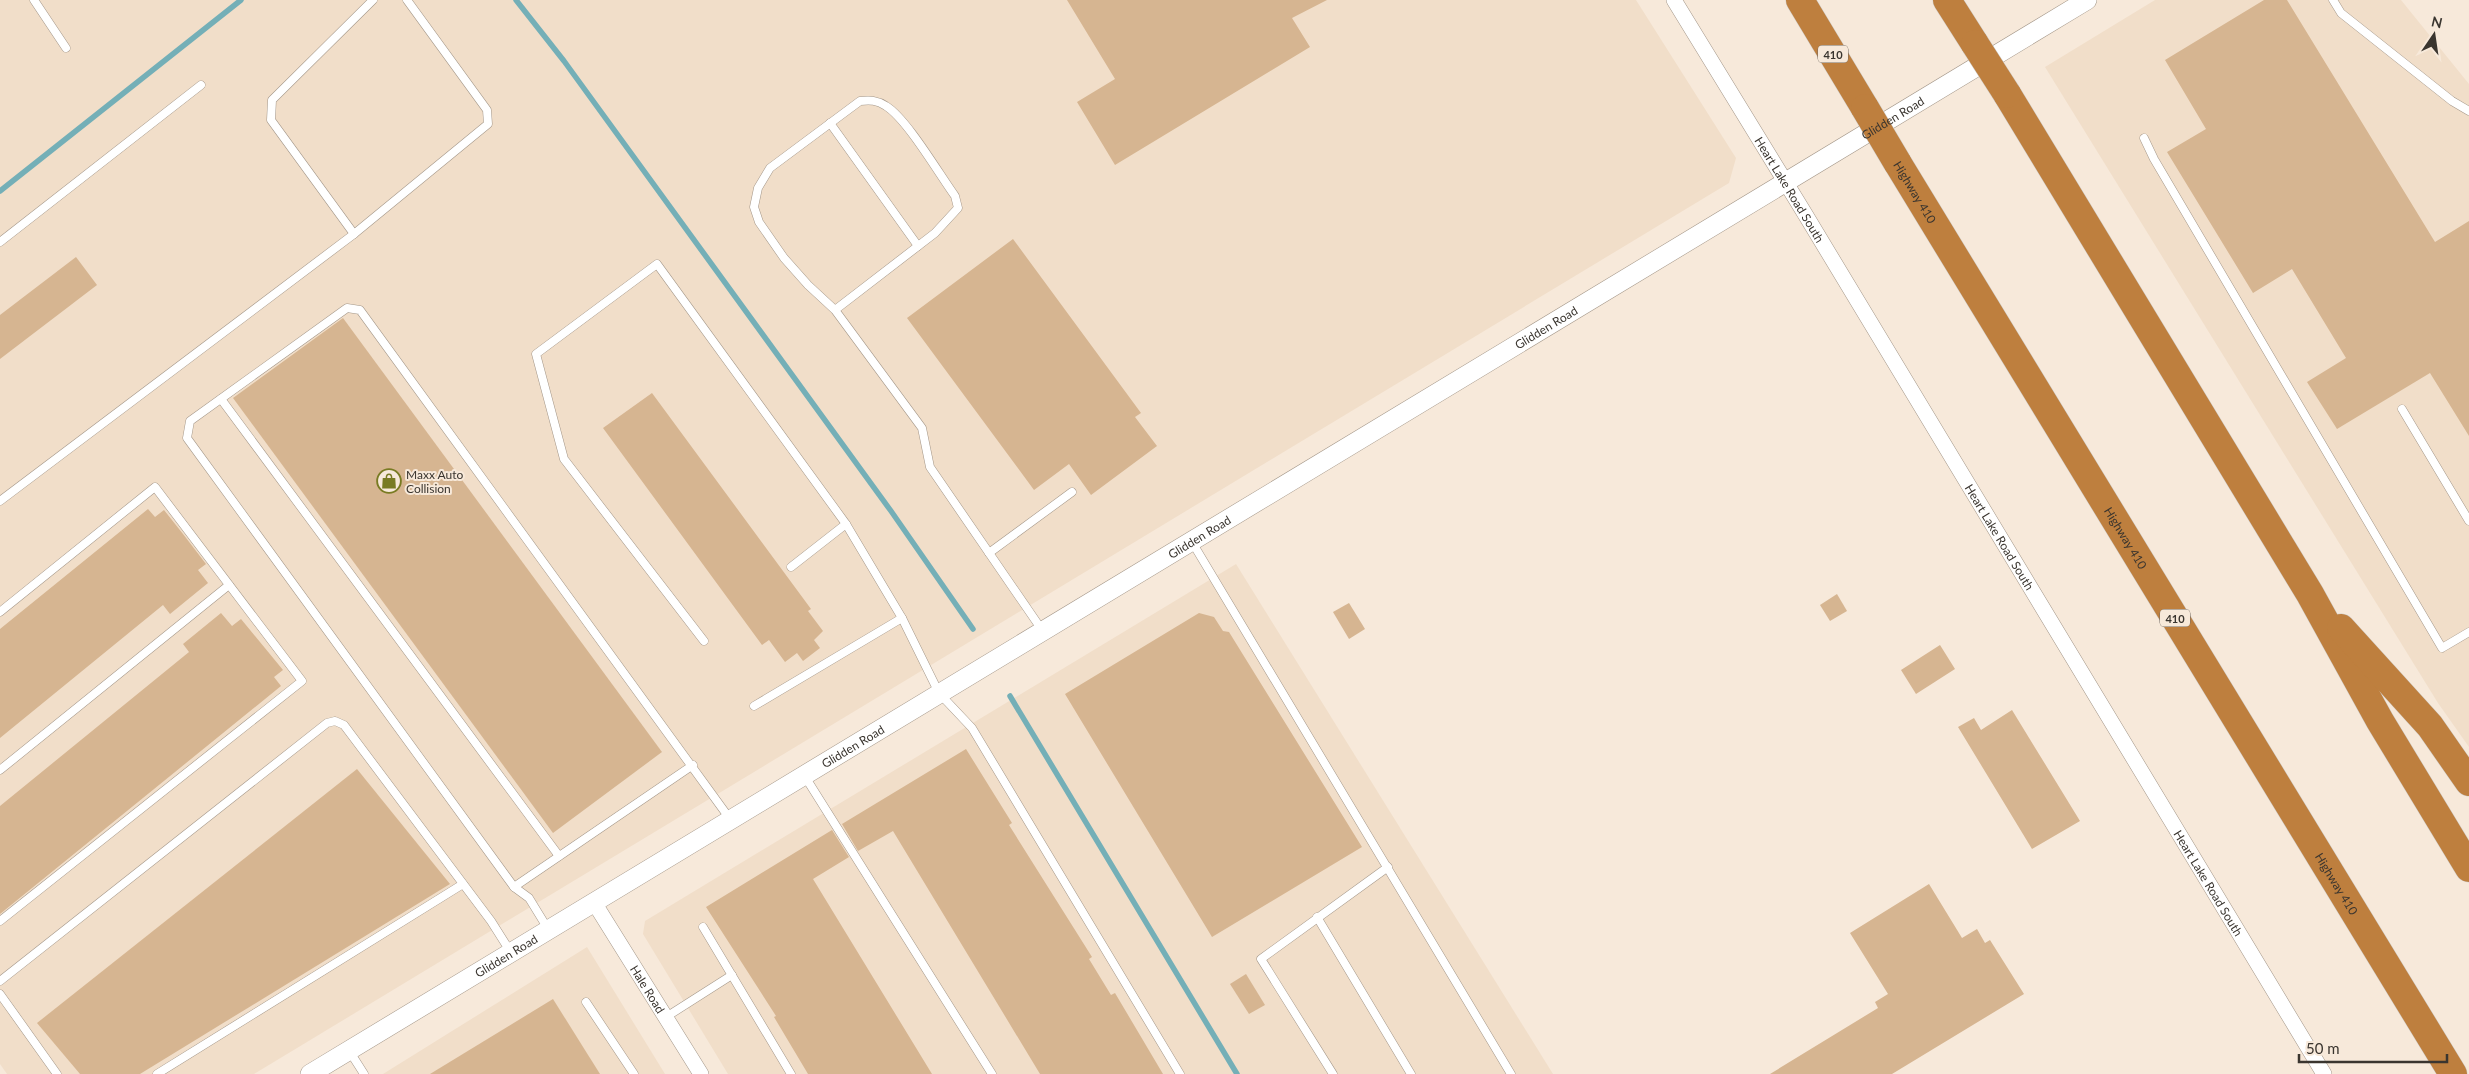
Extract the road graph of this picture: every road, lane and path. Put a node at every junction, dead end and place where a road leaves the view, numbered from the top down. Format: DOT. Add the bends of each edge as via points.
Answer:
graph roads {
  1 [pos="34,0"];
  2 [pos="373,0"];
  3 [pos="407,0"];
  4 [pos="1674,0"];
  5 [pos="1800,0"];
  6 [pos="1947,0"];
  7 [pos="2088,0"];
  8 [pos="2332,0"];
  9 [pos="66,48"];
  10 [pos="201,86"];
  11 [pos="2469,111"];
  12 [pos="830,123"];
  13 [pos="2144,138"];
  14 [pos="1786,182"];
  15 [pos="354,234"];
  16 [pos="0,242"];
  17 [pos="918,246"];
  18 [pos="835,310"];
  19 [pos="222,399"];
  20 [pos="2402,409"];
  21 [pos="1072,492"];
  22 [pos="0,501"];
  23 [pos="2469,521"];
  24 [pos="846,524"];
  25 [pos="1191,540"];
  26 [pos="989,553"];
  27 [pos="791,567"];
  28 [pos="229,585"];
  29 [pos="2310,594"];
  30 [pos="0,612"];
  31 [pos="902,618"];
  32 [pos="1042,630"];
  33 [pos="2469,632"];
  34 [pos="704,641"];
  35 [pos="939,693"];
  36 [pos="754,706"];
  37 [pos="693,765"];
  38 [pos="0,770"];
  39 [pos="804,776"];
  40 [pos="2469,782"];
  41 [pos="731,820"];
  42 [pos="559,856"];
  43 [pos="1388,867"];
  44 [pos="2469,868"];
  45 [pos="464,884"];
  46 [pos="514,887"];
  47 [pos="596,904"];
  48 [pos="1317,917"];
  49 [pos="0,921"];
  50 [pos="703,927"];
  51 [pos="549,931"];
  52 [pos="512,954"];
  53 [pos="732,975"];
  54 [pos="0,981"];
  55 [pos="0,994"];
  56 [pos="586,1002"];
  57 [pos="666,1017"];
  58 [pos="350,1052"];
  59 [pos="57,1074"];
  60 [pos="157,1074"];
  61 [pos="310,1074"];
  62 [pos="364,1074"];
  63 [pos="634,1074"];
  64 [pos="701,1074"];
  65 [pos="791,1074"];
  66 [pos="992,1074"];
  67 [pos="1180,1074"];
  68 [pos="1333,1074"];
  69 [pos="1411,1074"];
  70 [pos="1511,1074"];
  71 [pos="2324,1074"];
  72 [pos="2454,1074"];
  1 -- 9 [label="lane"];
  2 -- 15 [label="lane" via="272,100 271,120"];
  3 -- 15 [label="lane" via="487,110 488,124"];
  4 -- 14 [label="street, Heart Lake Road South"];
  5 -- 72 [label="highway, Highway 410 / 410, bridge"];
  6 -- 29 [label="highway, bridge"];
  7 -- 14 [label="street, Glidden Road"];
  8 -- 11 [label="lane" via="2341,13"];
  10 -- 16 [label="lane"];
  12 -- 17 [label="lane"];
  12 -- 17 [label="lane" via="860,101 872,100 886,106 900,118 955,196 958,208 946,223"];
  12 -- 18 [label="lane" via="770,168 758,188 754,206 759,222 784,258"];
  13 -- 33 [label="lane" via="2442,648"];
  14 -- 25 [label="street, Glidden Road"];
  14 -- 71 [label="street, Heart Lake Road South"];
  15 -- 22 [label="lane"];
  17 -- 18 [label="lane"];
  18 -- 26 [label="lane" via="922,428 930,467"];
  19 -- 37 [label="lane" via="347,308 360,310"];
  19 -- 42 [label="lane"];
  19 -- 46 [label="lane" via="190,421 187,438"];
  20 -- 23 [label="lane"];
  21 -- 26 [label="lane"];
  24 -- 27 [label="lane"];
  24 -- 31 [label="lane"];
  24 -- 34 [label="lane" via="657,264 536,354 564,459"];
  25 -- 32 [label="street, Glidden Road"];
  25 -- 43 [label="lane"];
  26 -- 32 [label="lane"];
  28 -- 30 [label="lane" via="155,487"];
  28 -- 38 [label="lane"];
  28 -- 49 [label="lane" via="302,681"];
  29 -- 40 [label="highway" via="2430,726"];
  29 -- 44 [label="highway" via="2380,721"];
  31 -- 35 [label="lane"];
  31 -- 36 [label="lane"];
  32 -- 35 [label="street, Glidden Road"];
  35 -- 39 [label="street, Glidden Road"];
  35 -- 67 [label="lane" via="972,728"];
  37 -- 41 [label="lane"];
  37 -- 42 [label="lane"];
  39 -- 41 [label="street, Glidden Road"];
  39 -- 66 [label="lane"];
  41 -- 47 [label="street, Glidden Road"];
  42 -- 46 [label="lane"];
  43 -- 48 [label="lane"];
  43 -- 70 [label="lane"];
  45 -- 52 [label="lane"];
  45 -- 54 [label="lane" via="344,725 335,721 327,723"];
  45 -- 60 [label="lane"];
  46 -- 51 [label="lane" via="529,898"];
  47 -- 51 [label="street, Glidden Road"];
  47 -- 57 [label="street, Hale Road"];
  48 -- 68 [label="lane" via="1261,958"];
  48 -- 69 [label="lane"];
  50 -- 53 [label="lane"];
  51 -- 52 [label="street, Glidden Road"];
  52 -- 58 [label="street, Glidden Road"];
  53 -- 57 [label="lane"];
  53 -- 65 [label="lane"];
  55 -- 59 [label="lane"];
  56 -- 63 [label="lane"];
  57 -- 64 [label="street, Hale Road"];
  58 -- 61 [label="street, Glidden Road"];
  58 -- 62 [label="lane"];
}
